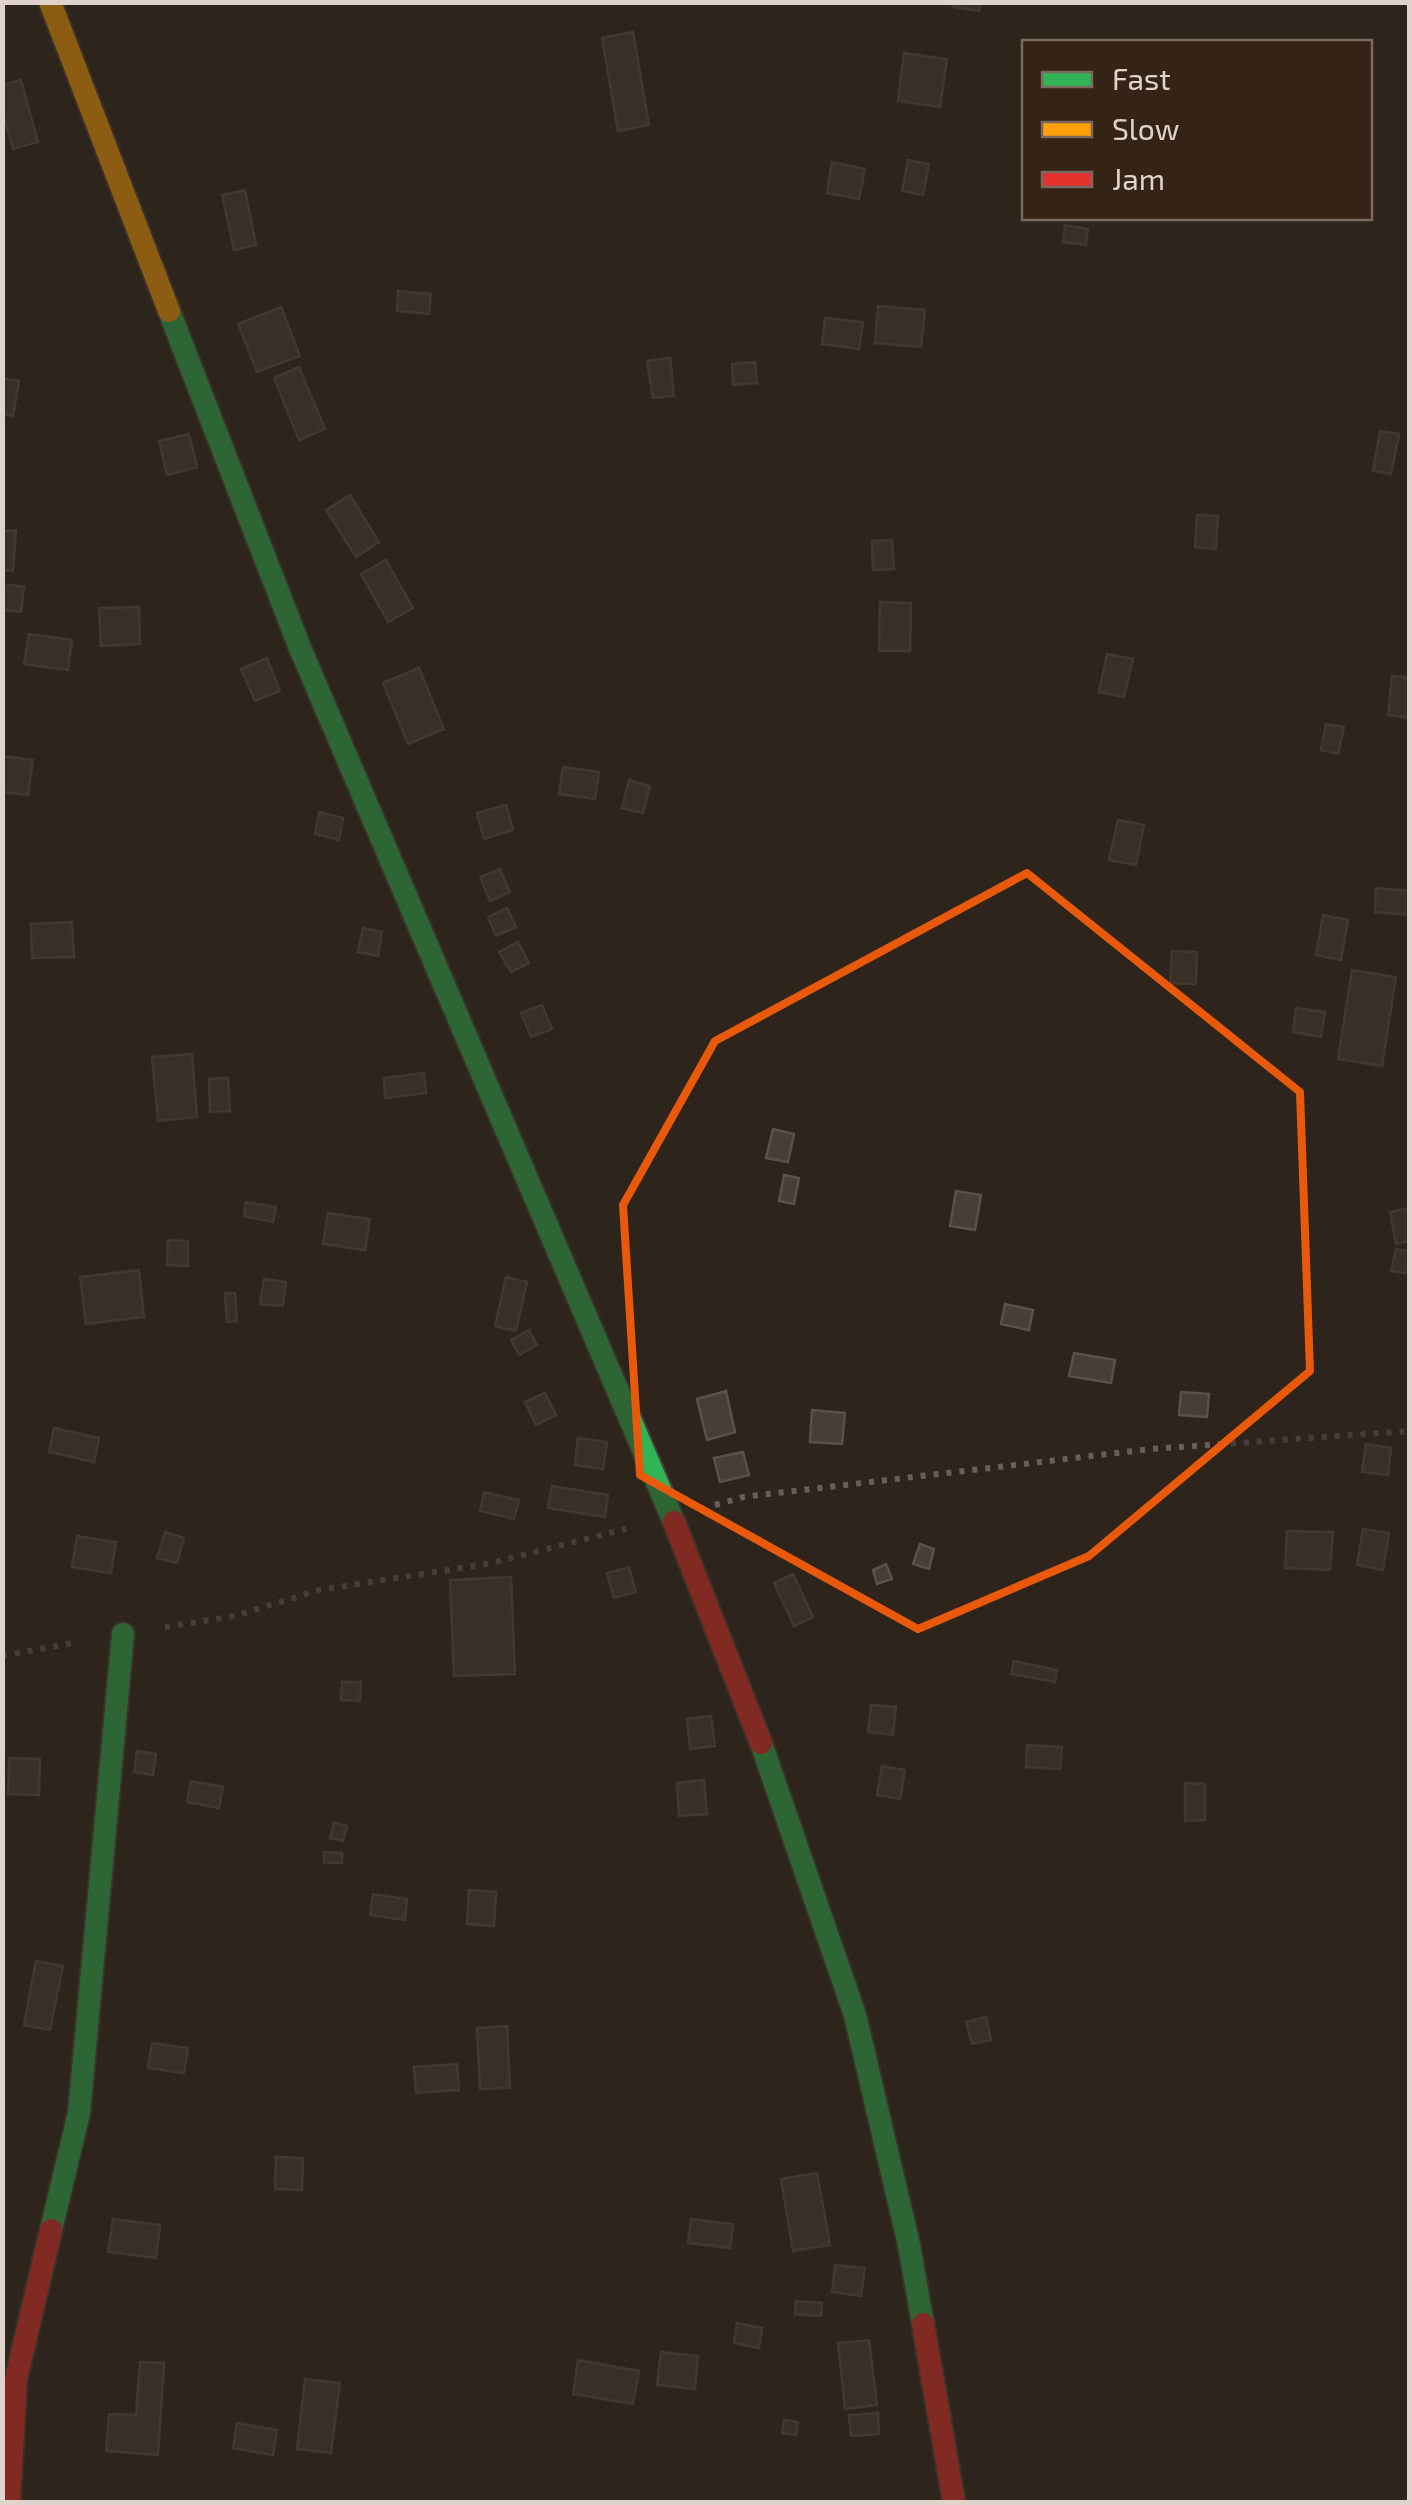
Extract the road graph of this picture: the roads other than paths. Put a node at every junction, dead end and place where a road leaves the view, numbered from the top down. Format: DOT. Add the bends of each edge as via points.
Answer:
graph roads {
  1 [pos="50,2"];
  2 [pos="124,1634"];
  3 [pos="9,2502"];
  4 [pos="954,2502"];
  1 -- 4 [label="main road" via="300,648 747,1702 855,2015 909,2245"];
  2 -- 3 [label="main road" via="79,2113 16,2379"];
}
